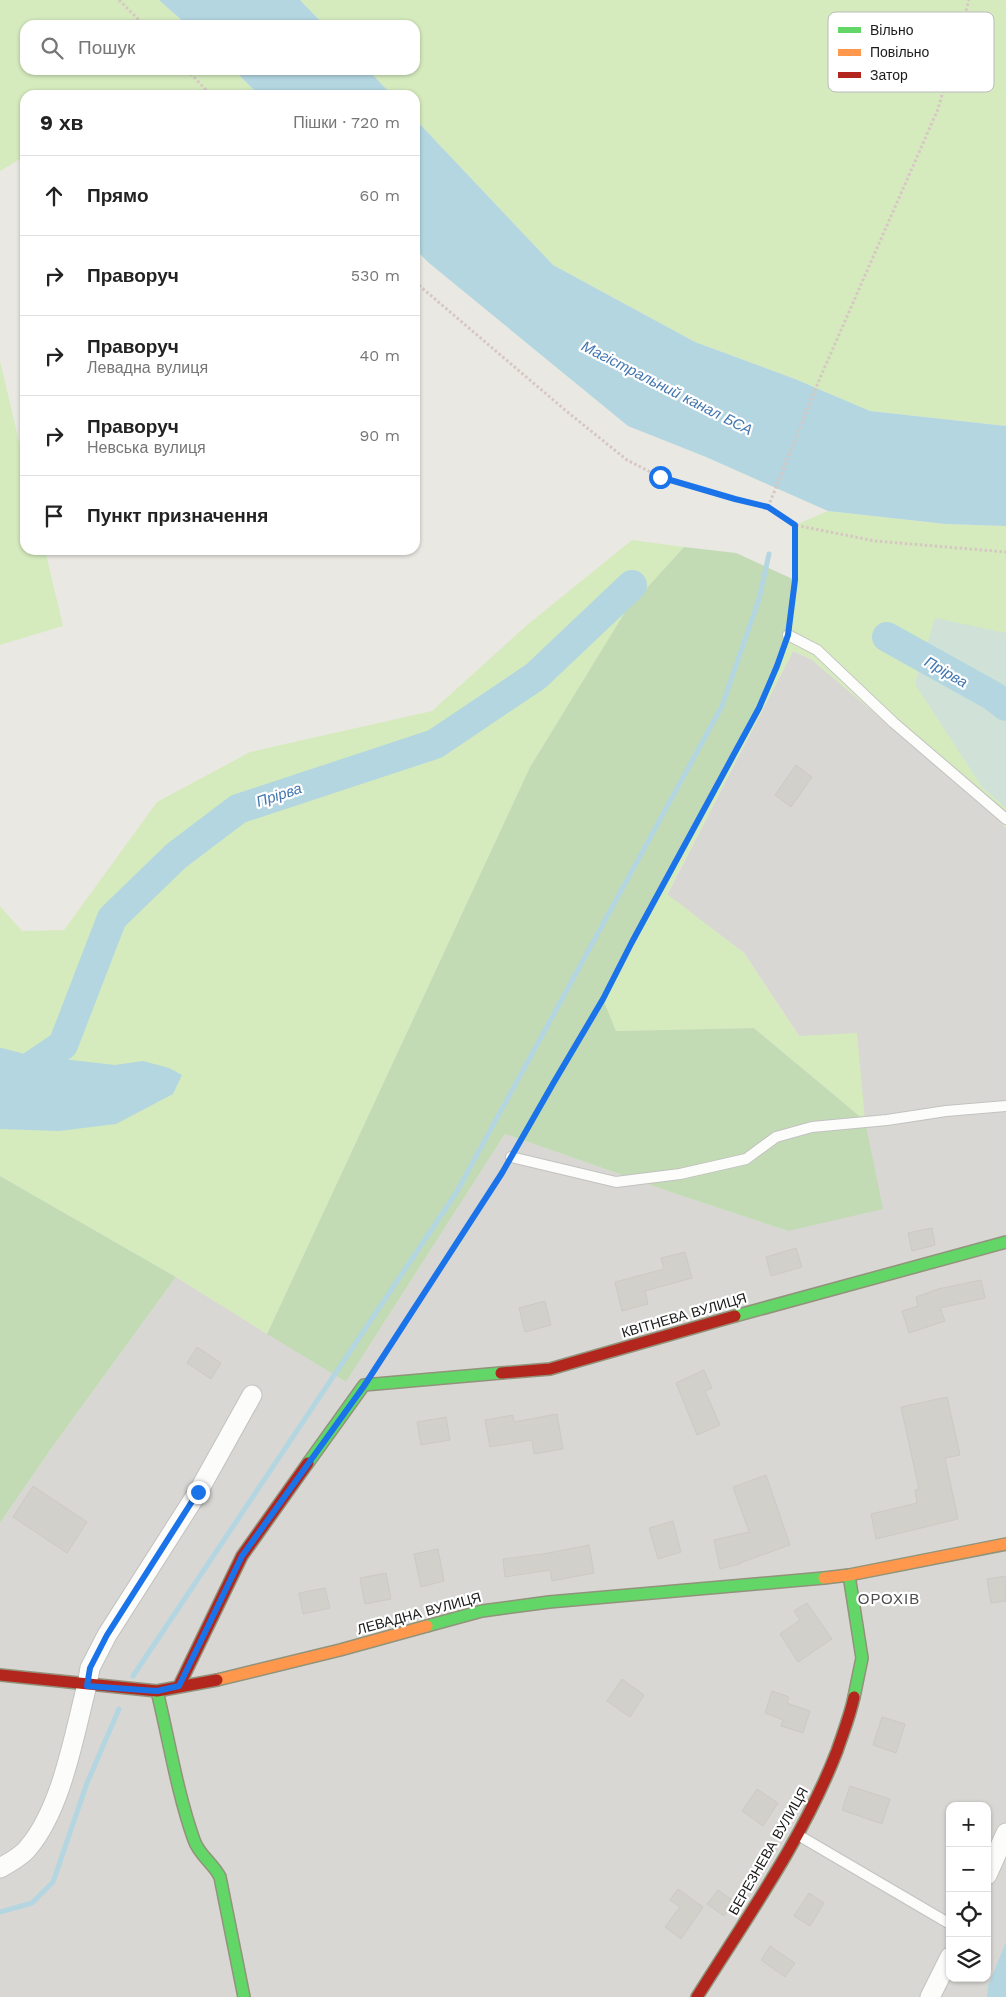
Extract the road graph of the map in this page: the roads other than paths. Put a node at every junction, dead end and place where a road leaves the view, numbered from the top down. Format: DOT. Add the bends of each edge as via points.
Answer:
graph roads {
  1 [pos="788,635"];
  2 [pos="1006,819"];
  3 [pos="1006,1106"];
  4 [pos="512,1156"];
  5 [pos="1006,1242"];
  6 [pos="252,1395"];
  7 [pos="1006,1544"];
  8 [pos="849,1575"];
  9 [pos="0,1675"];
  10 [pos="87,1686"];
  11 [pos="179,1686"];
  12 [pos="157,1691"];
  13 [pos="1006,1833"];
  14 [pos="798,1835"];
  15 [pos="991,1866"];
  16 [pos="0,1868"];
  17 [pos="946,1922"];
  18 [pos="946,1965"];
  19 [pos="244,1997"];
  20 [pos="697,1997"];
  21 [pos="930,1997"];
  1 -- 2 [label="lane" via="817,650 894,723"];
  3 -- 4 [label="lane" via="812,1127 776,1137 746,1159 680,1174 616,1182"];
  5 -- 11 [label="street, КВІТНЕВА ВУЛИЦЯ" via="550,1369 364,1386 242,1556"];
  6 -- 10 [label="street" via="198,1492 107,1635 90,1668"];
  7 -- 8 [label="street"];
  8 -- 11 [label="street, ЛЕВАДНА ВУЛИЦЯ" via="482,1610 340,1650"];
  8 -- 14 [label="street, БЕРЕЗНЕВА ВУЛИЦЯ" via="862,1658 851,1713 826,1779"];
  9 -- 10 [label="street, ЛЕВАДНА ВУЛИЦЯ"];
  10 -- 12 [label="street, ЛЕВАДНА ВУЛИЦЯ"];
  10 -- 16 [label="street" via="60,1786 43,1827 28,1850"];
  11 -- 12 [label="street, ЛЕВАДНА ВУЛИЦЯ"];
  12 -- 19 [label="street" via="194,1840 220,1877"];
  13 -- 15 [label="street"];
  14 -- 17 [label="lane"];
  14 -- 20 [label="street, БЕРЕЗНЕВА ВУЛИЦЯ"];
  18 -- 21 [label="street"];
}
